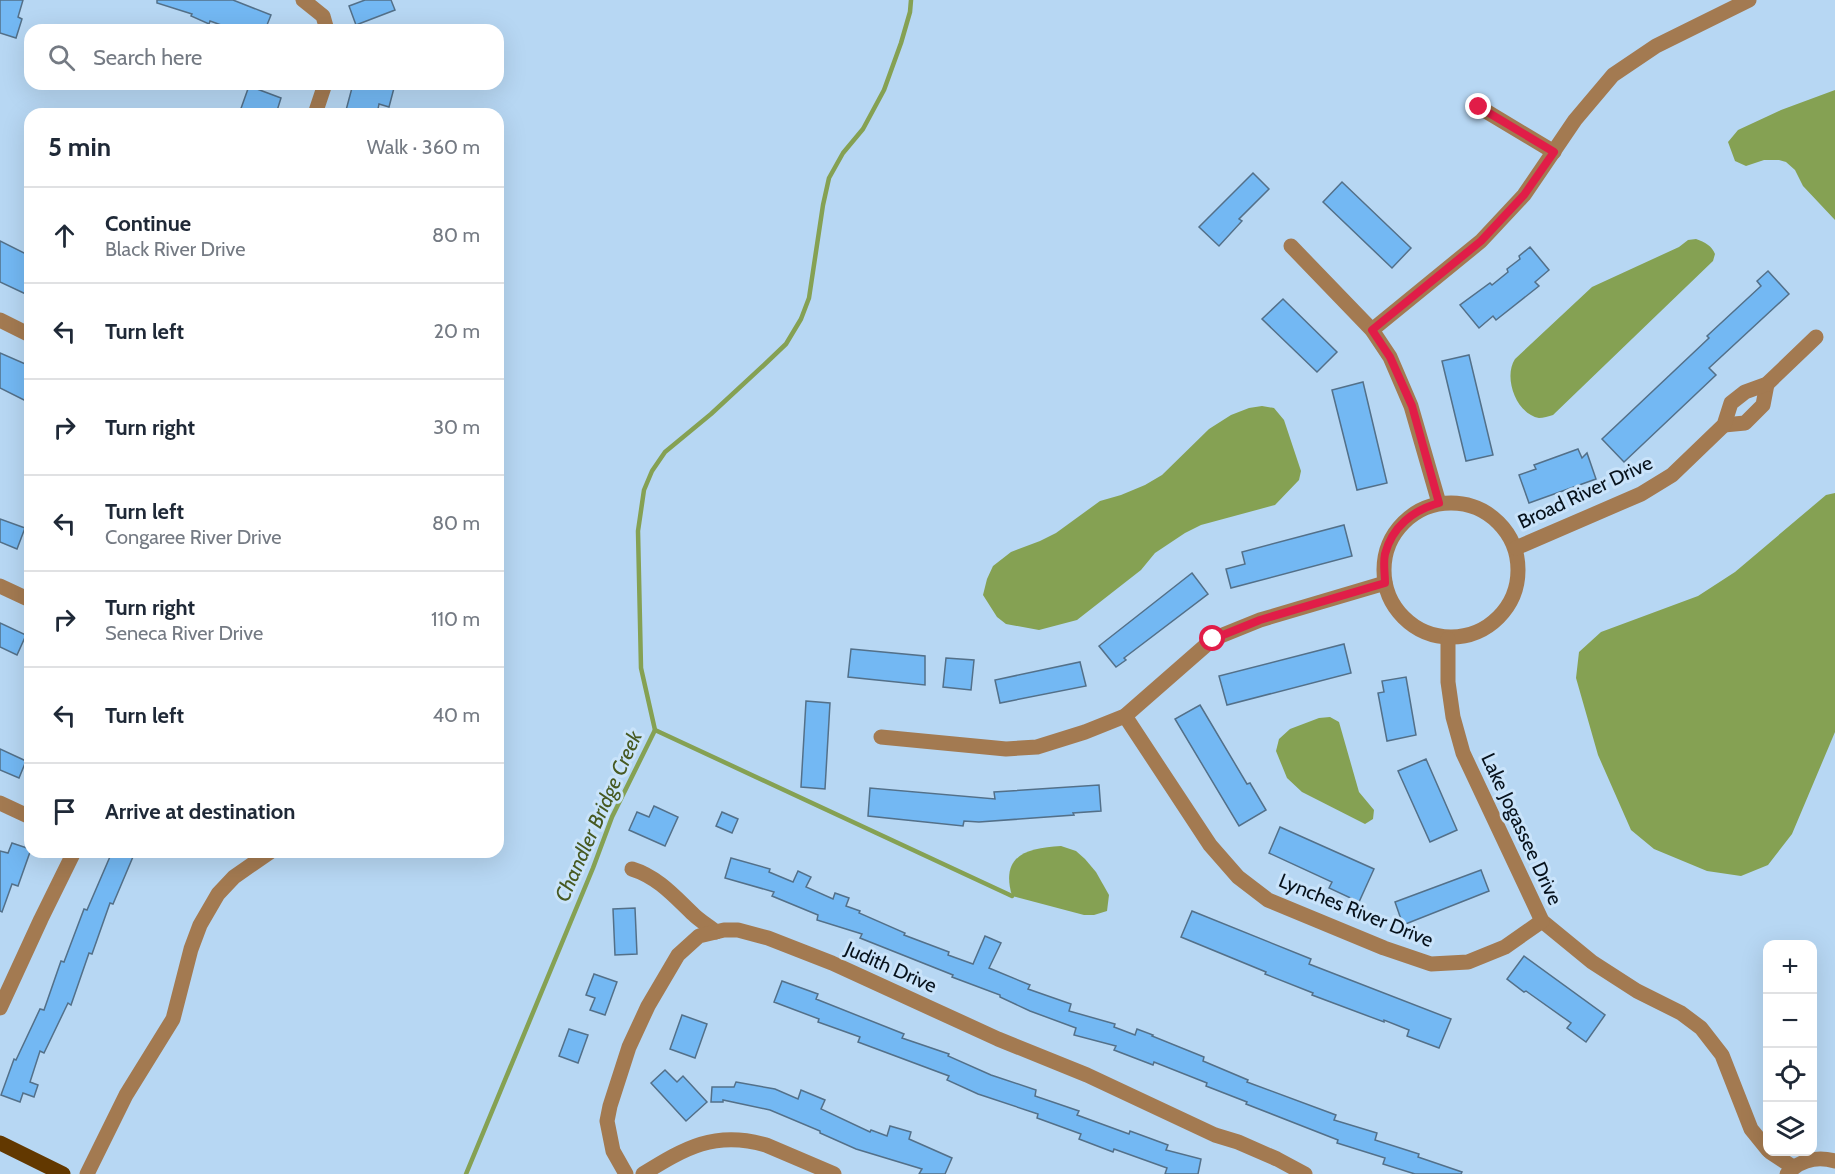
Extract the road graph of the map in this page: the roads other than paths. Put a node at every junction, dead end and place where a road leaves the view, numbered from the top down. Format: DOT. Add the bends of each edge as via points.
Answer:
graph roads {
  1 [pos="303,0"];
  2 [pos="1749,0"];
  3 [pos="325,24"];
  4 [pos="324,90"];
  5 [pos="1479,107"];
  6 [pos="317,108"];
  7 [pos="1554,152"];
  8 [pos="1291,246"];
  9 [pos="0,320"];
  10 [pos="1372,330"];
  11 [pos="24,331"];
  12 [pos="1816,337"];
  13 [pos="1767,384"];
  14 [pos="1724,425"];
  15 [pos="1439,503"];
  16 [pos="1516,548"];
  17 [pos="1385,583"];
  18 [pos="0,586"];
  19 [pos="24,597"];
  20 [pos="1448,639"];
  21 [pos="1125,716"];
  22 [pos="881,737"];
  23 [pos="0,803"];
  24 [pos="24,814"];
  25 [pos="71,858"];
  26 [pos="261,858"];
  27 [pos="632,869"];
  28 [pos="1542,921"];
  29 [pos="716,932"];
  30 [pos="0,1008"];
  31 [pos="0,1143"];
  32 [pos="1763,1144"];
  33 [pos="1774,1156"];
  34 [pos="1834,1157"];
  35 [pos="1790,1171"];
  36 [pos="63,1174"];
  37 [pos="87,1174"];
  38 [pos="626,1174"];
  39 [pos="643,1174"];
  40 [pos="834,1174"];
  41 [pos="1305,1174"];
  1 -- 3 [label="street" via="323,16"];
  2 -- 7 [label="street" via="1656,46 1613,75"];
  4 -- 6 [label="street"];
  5 -- 7 [label="street"];
  7 -- 10 [label="street" via="1524,195 1481,241"];
  8 -- 10 [label="street"];
  9 -- 11 [label="street"];
  10 -- 15 [label="street" via="1390,357 1412,406"];
  12 -- 13 [label="street, Broad River Drive"];
  13 -- 14 [label="street, Broad River Drive" via="1745,392 1731,403"];
  13 -- 14 [label="street, Broad River Drive" via="1762,405 1745,423"];
  14 -- 16 [label="street, Broad River Drive" via="1658,485"];
  15 -- 16 [label="street" via="1462,503 1491,514"];
  15 -- 17 [label="street" via="1406,518 1394,534 1385,555"];
  16 -- 20 [label="street" via="1519,571 1513,598 1499,618 1471,635"];
  17 -- 20 [label="street" via="1393,605 1418,629"];
  17 -- 21 [label="street" via="1260,620 1213,639"];
  18 -- 19 [label="street"];
  20 -- 28 [label="street, Lake Jogassee Drive" via="1448,682 1463,753"];
  21 -- 22 [label="street" via="1037,747 1006,749"];
  21 -- 28 [label="street, Lynches River Drive" via="1210,845 1238,877 1268,900 1431,964 1468,962 1504,947"];
  23 -- 24 [label="street"];
  25 -- 30 [label="street"];
  26 -- 37 [label="street" via="218,894 200,925 173,1019 126,1095"];
  27 -- 29 [label="street" via="657,882"];
  28 -- 32 [label="street, Lake Jogassee Drive" via="1592,962 1701,1028 1722,1055 1751,1129"];
  29 -- 38 [label="street, Judith Drive" via="699,936 678,955 629,1047 607,1121 613,1151"];
  29 -- 41 [label="street, Judith Drive" via="738,930 768,938 832,963"];
  31 -- 36 [label="main road"];
  33 -- 35 [label="street, Lake Jogassee Drive"];
  34 -- 35 [label="street" via="1814,1158"];
  39 -- 40 [label="street" via="678,1154 723,1139 766,1145"];
}
